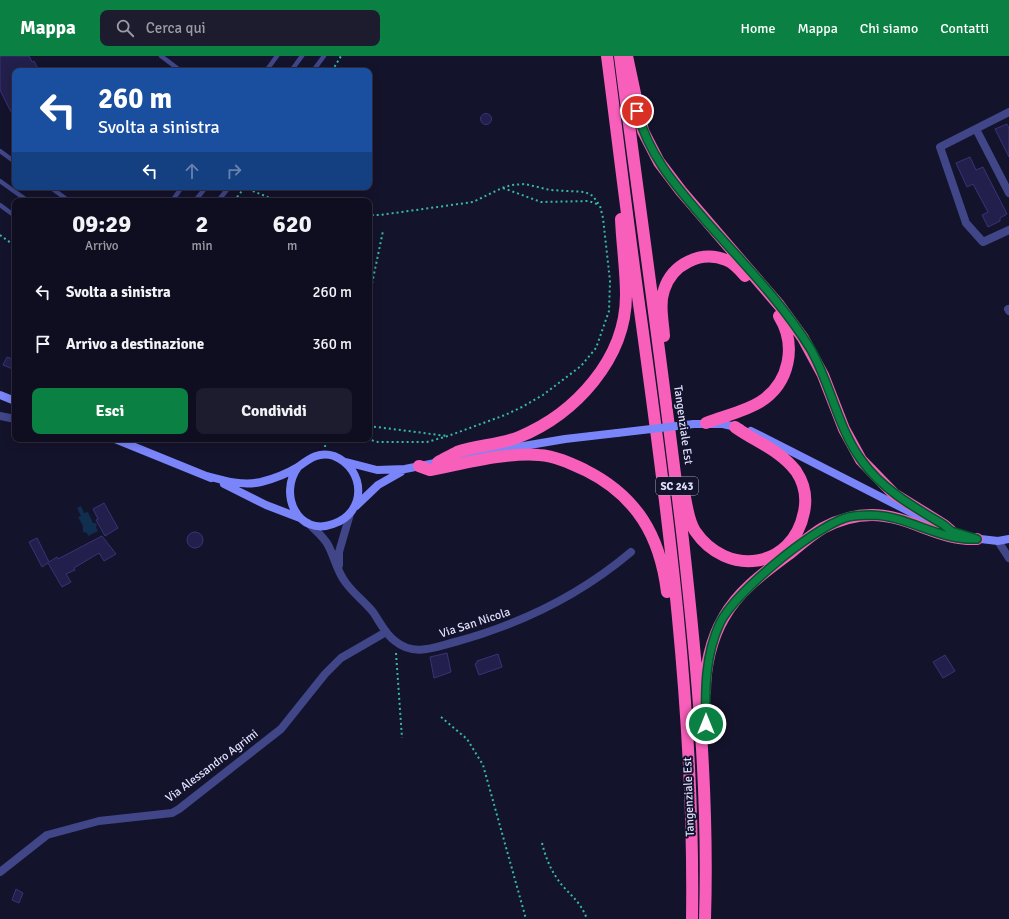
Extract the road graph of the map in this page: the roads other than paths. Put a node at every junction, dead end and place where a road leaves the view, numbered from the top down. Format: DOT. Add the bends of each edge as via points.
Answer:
graph roads {
  1 [pos="161,56"];
  2 [pos="277,56"];
  3 [pos="302,56"];
  4 [pos="324,56"];
  5 [pos="607,56"];
  6 [pos="620,56"];
  7 [pos="627,56"];
  8 [pos="177,68"];
  9 [pos="268,68"];
  10 [pos="293,68"];
  11 [pos="315,68"];
  12 [pos="1009,112"];
  13 [pos="976,129"];
  14 [pos="0,151"];
  15 [pos="12,160"];
  16 [pos="0,181"];
  17 [pos="623,182"];
  18 [pos="12,190"];
  19 [pos="13,190"];
  20 [pos="54,190"];
  21 [pos="204,190"];
  22 [pos="227,190"];
  23 [pos="1009,193"];
  24 [pos="24,198"];
  25 [pos="65,198"];
  26 [pos="197,198"];
  27 [pos="220,198"];
  28 [pos="0,205"];
  29 [pos="12,214"];
  30 [pos="1009,230"];
  31 [pos="0,395"];
  32 [pos="665,397"];
  33 [pos="12,400"];
  34 [pos="0,416"];
  35 [pos="12,418"];
  36 [pos="700,424"];
  37 [pos="735,427"];
  38 [pos="123,442"];
  39 [pos="672,448"];
  40 [pos="345,462"];
  41 [pos="438,462"];
  42 [pos="419,466"];
  43 [pos="298,467"];
  44 [pos="405,469"];
  45 [pos="208,476"];
  46 [pos="355,507"];
  47 [pos="350,514"];
  48 [pos="300,518"];
  49 [pos="308,523"];
  50 [pos="951,531"];
  51 [pos="977,539"];
  52 [pos="1009,539"];
  53 [pos="998,541"];
  54 [pos="632,552"];
  55 [pos="1009,558"];
  56 [pos="340,574"];
  57 [pos="386,632"];
  58 [pos="684,684"];
  59 [pos="702,763"];
  60 [pos="0,872"];
  61 [pos="692,919"];
  62 [pos="705,919"];
  1 -- 8 [label="lane"];
  2 -- 9 [label="lane"];
  3 -- 10 [label="lane"];
  4 -- 11 [label="lane"];
  5 -- 17 [label="highway, Tangenziale Est / SC 243"];
  6 -- 32 [label="highway, Tangenziale Est / SC 243"];
  7 -- 50 [label="highway" via="642,131 659,162 779,305 803,338 823,375 844,429 861,460 894,494"];
  12 -- 13 [label="street"];
  13 -- 23 [label="street"];
  13 -- 30 [label="street" via="940,147 966,223 983,242"];
  14 -- 15 [label="lane"];
  16 -- 18 [label="lane"];
  17 -- 41 [label="highway" via="620,200 626,295 624,315 613,348 594,382 566,410 533,430 516,438 457,452"];
  17 -- 58 [label="highway, Tangenziale Est / SC 243" via="667,513"];
  19 -- 24 [label="lane"];
  20 -- 25 [label="lane"];
  21 -- 26 [label="lane"];
  22 -- 27 [label="lane"];
  28 -- 29 [label="lane"];
  31 -- 33 [label="street"];
  32 -- 36 [label="highway" via="667,381 663,291 669,278 687,262 700,257 715,256 728,260 739,269 786,327 789,341 787,369 780,382 762,402"];
  32 -- 39 [label="highway, Tangenziale Est / SC 243"];
  34 -- 35 [label="street"];
  36 -- 37 [label="street"];
  36 -- 41 [label="street, bridge" via="565,439"];
  37 -- 39 [label="highway" via="785,459 796,472 804,488 802,524 795,538 769,558 752,562 735,560 719,554 705,544 694,530 688,514 677,457"];
  37 -- 50 [label="street" via="766,438"];
  38 -- 45 [label="street, Via San Nicola"];
  39 -- 59 [label="highway, Tangenziale Est / SC 243" via="698,685"];
  40 -- 43 [label="street, Via San Nicola" via="324,454 307,460"];
  40 -- 44 [label="street" via="377,470"];
  40 -- 46 [label="street, Via San Nicola" via="353,470 359,484"];
  41 -- 42 [label="street"];
  42 -- 44 [label="street"];
  42 -- 58 [label="highway" via="430,470 538,454 576,466 615,488 645,521 660,556 664,569 674,650"];
  43 -- 45 [label="street, Via San Nicola" via="254,483 229,482"];
  43 -- 48 [label="street" via="289,485 289,497"];
  44 -- 46 [label="street" via="378,485"];
  45 -- 48 [label="street, Via San Nicola" via="266,505"];
  46 -- 47 [label="street, Via San Nicola"];
  47 -- 49 [label="street, Via San Nicola" via="341,522 331,525"];
  47 -- 56 [label="street, Via San Nicola" via="339,552"];
  48 -- 49 [label="street, Via San Nicola"];
  49 -- 56 [label="street, Via San Nicola" via="328,544"];
  50 -- 51 [label="street"];
  51 -- 53 [label="street"];
  51 -- 59 [label="highway" via="949,538 903,520 861,515 822,528 763,574 740,594 719,624 706,674 706,751"];
  52 -- 53 [label="street"];
  53 -- 55 [label="street"];
  54 -- 57 [label="street, Via San Nicola" via="604,575 518,622 486,634 425,650 416,650 395,641"];
  56 -- 57 [label="street, Via San Nicola" via="372,611"];
  57 -- 60 [label="street, Via Alessandro Agrimi" via="340,658 281,729 179,809 99,821 47,835"];
  58 -- 61 [label="highway, Tangenziale Est / SC 243" via="690,786"];
  59 -- 62 [label="highway, Tangenziale Est / SC 243"];
}
